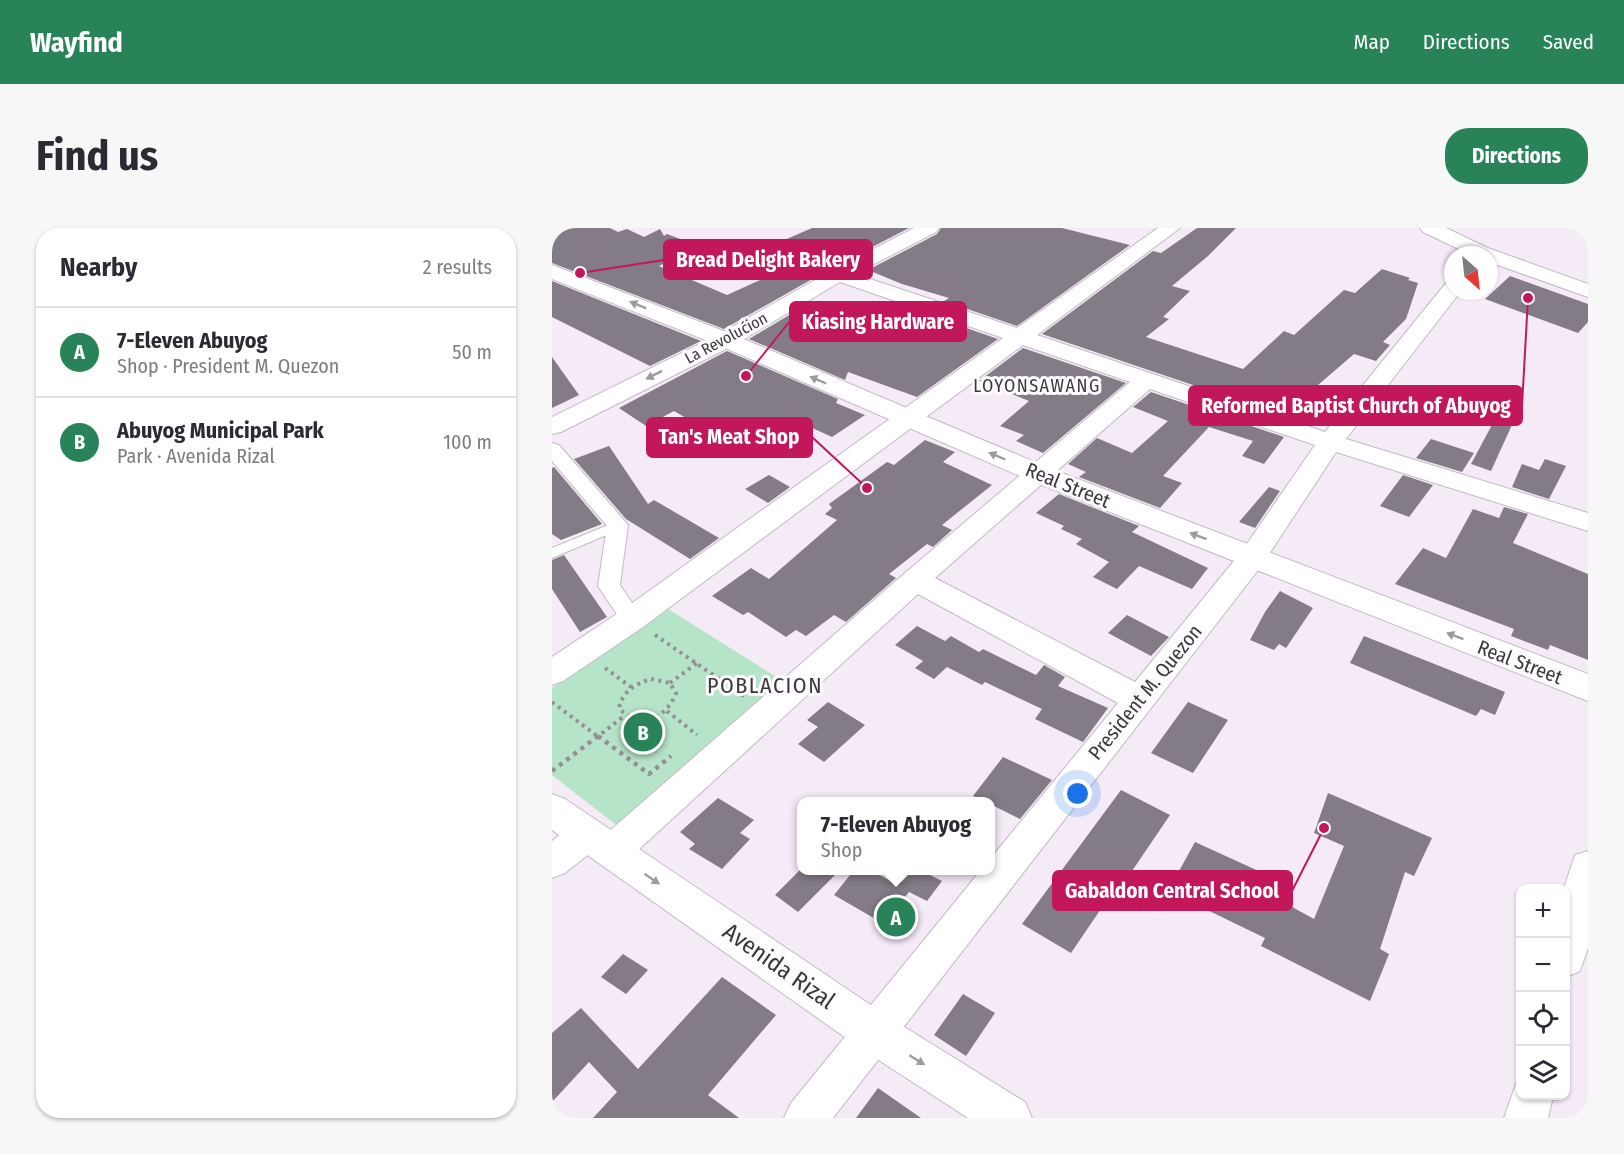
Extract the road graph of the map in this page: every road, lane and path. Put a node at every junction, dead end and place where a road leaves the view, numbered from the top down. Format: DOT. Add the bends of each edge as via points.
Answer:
graph roads {
  1 [pos="929,228"];
  2 [pos="1170,228"];
  3 [pos="1430,228"];
  4 [pos="1466,246"];
  5 [pos="1498,259"];
  6 [pos="552,271"];
  7 [pos="838,275"];
  8 [pos="1588,291"];
  9 [pos="1444,298"];
  10 [pos="1020,338"];
  11 [pos="726,340"];
  12 [pos="1146,380"];
  13 [pos="909,419"];
  14 [pos="552,427"];
  15 [pos="1330,442"];
  16 [pos="552,449"];
  17 [pos="1039,474"];
  18 [pos="1588,522"];
  19 [pos="618,525"];
  20 [pos="552,554"];
  21 [pos="1252,558"];
  22 [pos="915,580"];
  23 [pos="632,619"];
  24 [pos="697,663"];
  25 [pos="601,665"];
  26 [pos="552,674"];
  27 [pos="670,683"];
  28 [pos="631,687"];
  29 [pos="1588,688"];
  30 [pos="1139,699"];
  31 [pos="552,702"];
  32 [pos="737,702"];
  33 [pos="667,711"];
  34 [pos="624,716"];
  35 [pos="705,728"];
  36 [pos="697,735"];
  37 [pos="599,737"];
  38 [pos="689,741"];
  39 [pos="673,754"];
  40 [pos="552,771"];
  41 [pos="552,810"];
  42 [pos="600,842"];
  43 [pos="552,862"];
  44 [pos="1588,867"];
  45 [pos="1570,941"];
  46 [pos="875,1033"];
  47 [pos="1531,1100"];
  48 [pos="806,1118"];
  49 [pos="1009,1118"];
  50 [pos="1526,1118"];
  1 -- 7 [label="street, La Revolućion"];
  2 -- 10 [label="street"];
  3 -- 4 [label="street"];
  5 -- 8 [label="street"];
  11 -- 6 [label="street, Real Street, one-way"];
  7 -- 10 [label="street"];
  7 -- 11 [label="street, La Revolućion"];
  9 -- 15 [label="street, President M. Quezon"];
  10 -- 12 [label="street"];
  10 -- 13 [label="street"];
  13 -- 11 [label="street, Real Street, one-way"];
  11 -- 14 [label="street, La Revolućion, one-way"];
  12 -- 15 [label="street"];
  12 -- 17 [label="street"];
  17 -- 13 [label="street, Real Street, one-way"];
  13 -- 23 [label="street"];
  15 -- 18 [label="street"];
  15 -- 21 [label="street, President M. Quezon"];
  16 -- 19 [label="street"];
  21 -- 17 [label="street, Real Street, one-way"];
  17 -- 22 [label="street"];
  19 -- 20 [label="lane"];
  19 -- 23 [label="street" via="609,586"];
  29 -- 21 [label="street, Real Street, one-way"];
  21 -- 30 [label="street, President M. Quezon"];
  22 -- 30 [label="street"];
  22 -- 42 [label="street"];
  23 -- 24 [label="path"];
  23 -- 26 [label="street"];
  24 -- 27 [label="path"];
  24 -- 32 [label="path" via="745,696"];
  25 -- 28 [label="path"];
  27 -- 28 [label="path" via="651,679"];
  27 -- 33 [label="path" via="676,693"];
  28 -- 34 [label="path" via="620,700"];
  30 -- 46 [label="street, President M. Quezon"];
  31 -- 37 [label="path"];
  33 -- 34 [label="path" via="648,720 633,721"];
  33 -- 36 [label="path"];
  34 -- 37 [label="path"];
  35 -- 36 [label="path"];
  36 -- 38 [label="path"];
  37 -- 39 [label="path" via="649,774"];
  37 -- 40 [label="path"];
  41 -- 42 [label="street, Avenida Rizal"];
  42 -- 43 [label="street"];
  42 -- 46 [label="street, Avenida Rizal, one-way"];
  44 -- 45 [label="street"];
  46 -- 48 [label="street, President M. Quezon"];
  46 -- 49 [label="street, Avenida Rizal, one-way"];
  47 -- 50 [label="street"];
}
